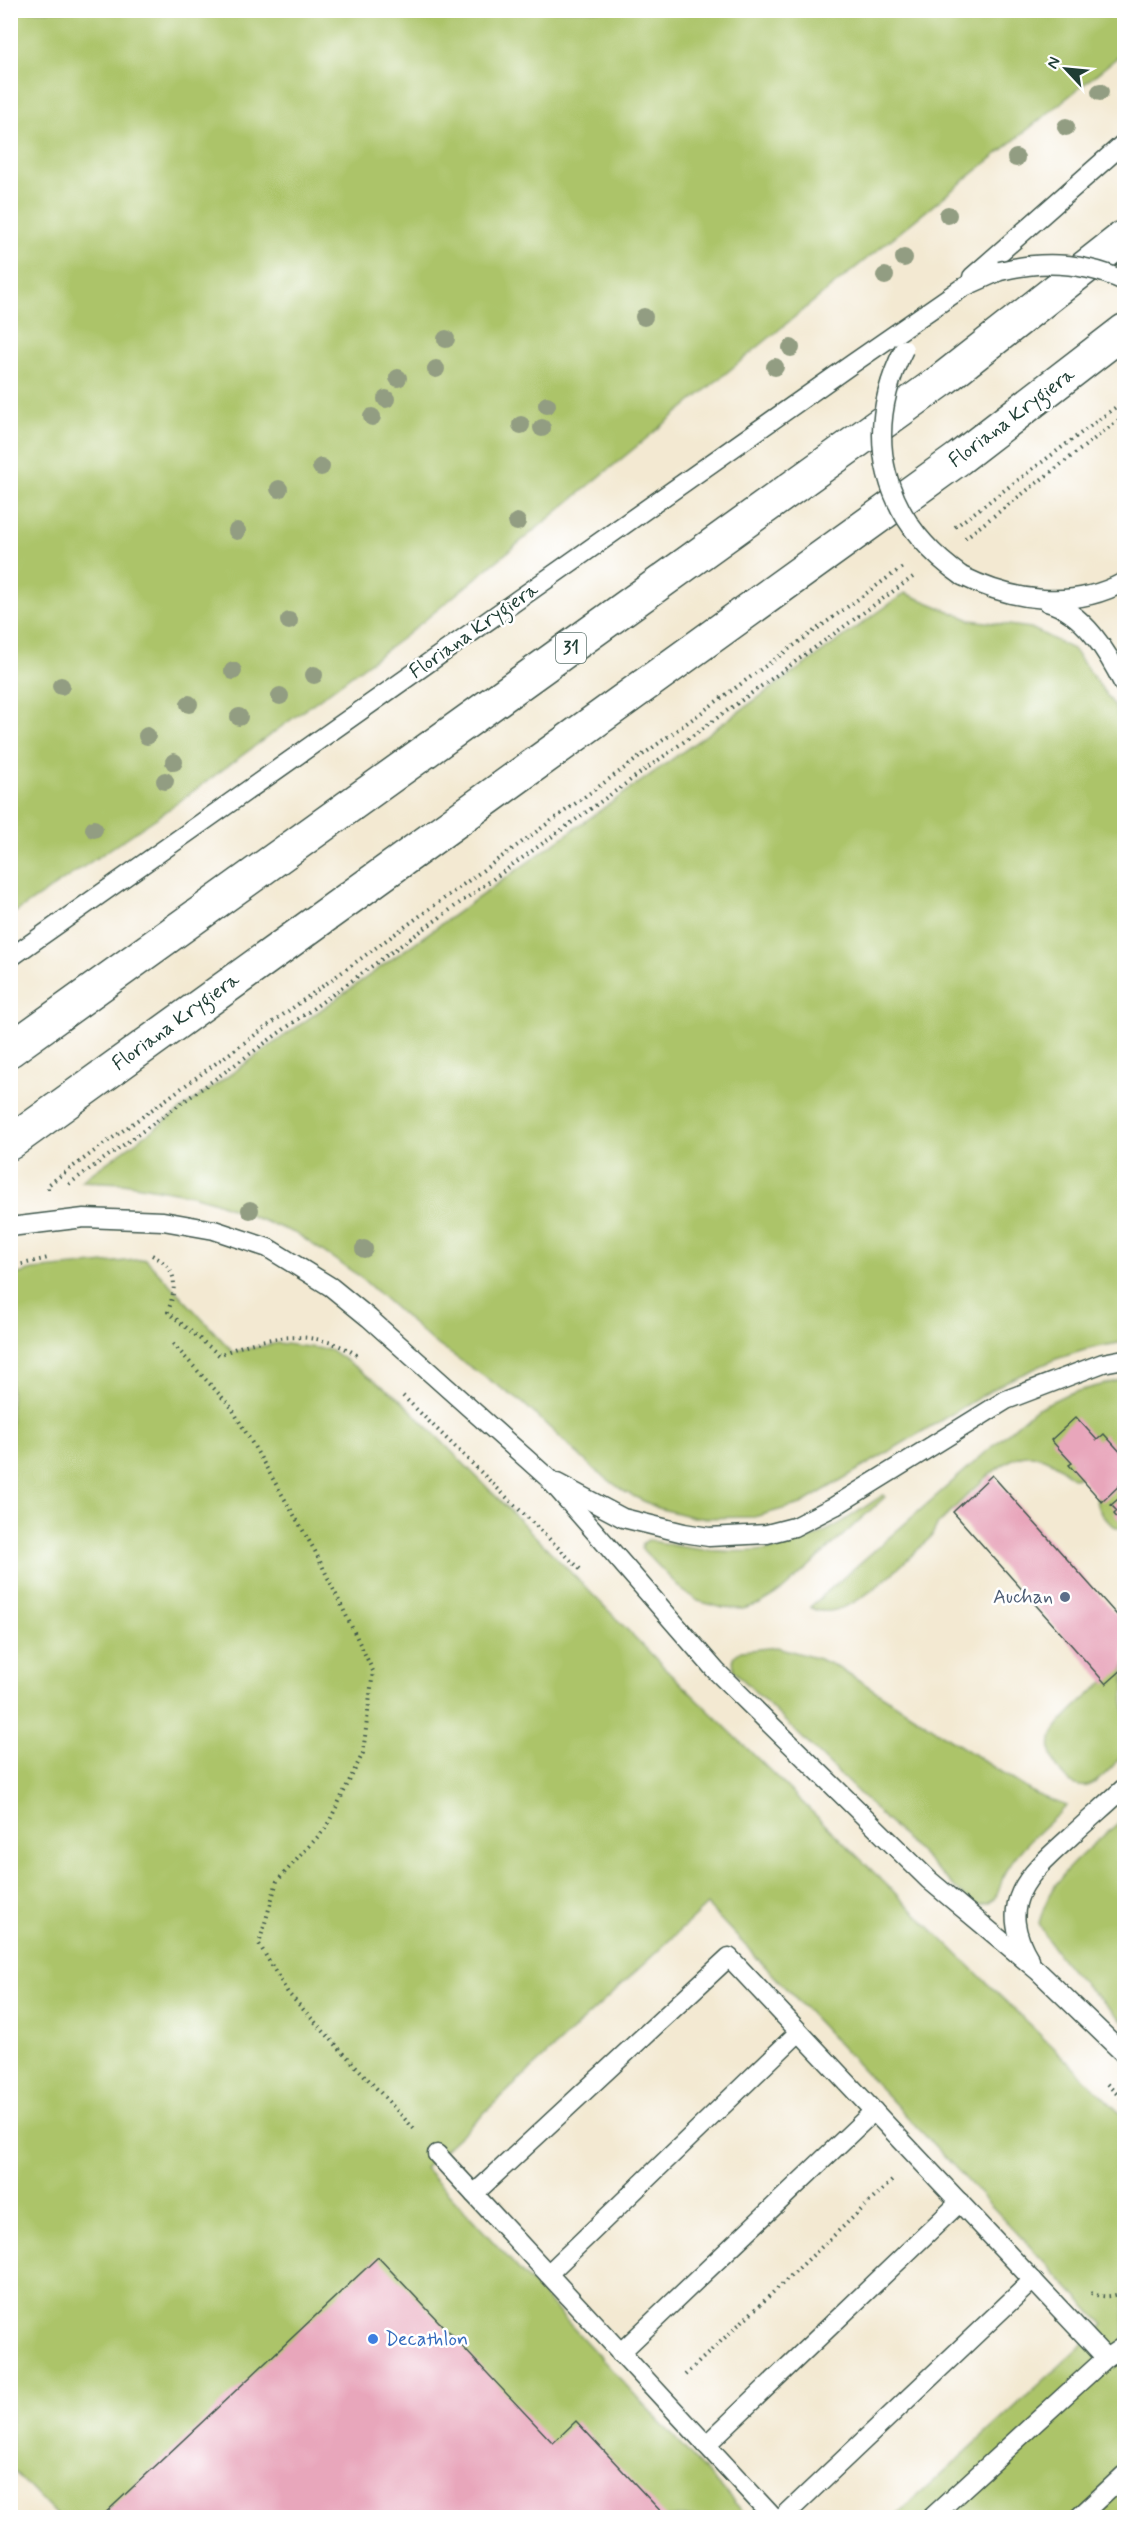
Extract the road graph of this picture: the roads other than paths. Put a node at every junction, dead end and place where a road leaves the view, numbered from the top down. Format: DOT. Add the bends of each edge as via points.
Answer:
graph roads {
  1 [pos="1125,143"];
  2 [pos="1125,237"];
  3 [pos="1125,281"];
  4 [pos="944,300"];
  5 [pos="1125,331"];
  6 [pos="1125,582"];
  7 [pos="1036,599"];
  8 [pos="1125,685"];
  9 [pos="10,958"];
  10 [pos="10,1050"];
  11 [pos="10,1143"];
  12 [pos="10,1227"];
  13 [pos="1125,1359"];
  14 [pos="548,1478"];
  15 [pos="1125,1788"];
  16 [pos="1038,1971"];
  17 [pos="800,2032"];
  18 [pos="1125,2054"];
  19 [pos="874,2111"];
  20 [pos="437,2154"];
  21 [pos="474,2194"];
  22 [pos="960,2202"];
  23 [pos="548,2274"];
  24 [pos="1033,2280"];
  25 [pos="1125,2331"];
  26 [pos="1125,2346"];
  27 [pos="620,2353"];
  28 [pos="1106,2358"];
  29 [pos="706,2445"];
  30 [pos="1125,2475"];
  31 [pos="774,2517"];
  32 [pos="782,2517"];
  33 [pos="931,2517"];
  34 [pos="1078,2517"];
  1 -- 4 [label="lane, Floriana Krygiera"];
  2 -- 10 [label="main road, 31" via="942,380"];
  3 -- 4 [label="lane, Floriana Krygiera, bridge" via="1083,267 1041,263 1000,271 974,281"];
  4 -- 7 [label="lane, Floriana Krygiera, bridge" via="911,336 892,374 884,408 882,443 890,484 908,523 935,555 962,576 995,591"];
  4 -- 9 [label="lane, Floriana Krygiera"];
  5 -- 11 [label="main road, Floriana Krygiera" via="958,459"];
  6 -- 7 [label="lane, Floriana Krygiera" via="1078,597"];
  7 -- 8 [label="lane" via="1065,609 1083,624"];
  12 -- 14 [label="lane" via="84,1218 164,1221 214,1230 268,1248 357,1307"];
  13 -- 14 [label="lane" via="1103,1363 1006,1400 835,1506 794,1527 767,1534 709,1537 623,1518"];
  14 -- 16 [label="lane" via="716,1671 929,1880"];
  15 -- 16 [label="lane" via="1036,1868 1023,1885 1015,1910 1017,1934"];
  16 -- 18 [label="lane"];
  17 -- 19 [label="lane"];
  17 -- 21 [label="lane" via="729,1957"];
  17 -- 23 [label="lane"];
  19 -- 22 [label="lane"];
  19 -- 27 [label="lane"];
  20 -- 21 [label="lane"];
  21 -- 23 [label="lane"];
  22 -- 24 [label="lane"];
  22 -- 29 [label="lane"];
  23 -- 27 [label="lane"];
  24 -- 28 [label="lane"];
  24 -- 32 [label="lane"];
  25 -- 28 [label="lane"];
  26 -- 28 [label="lane"];
  27 -- 29 [label="lane"];
  28 -- 33 [label="lane"];
  29 -- 31 [label="lane"];
  30 -- 34 [label="lane"];
}
